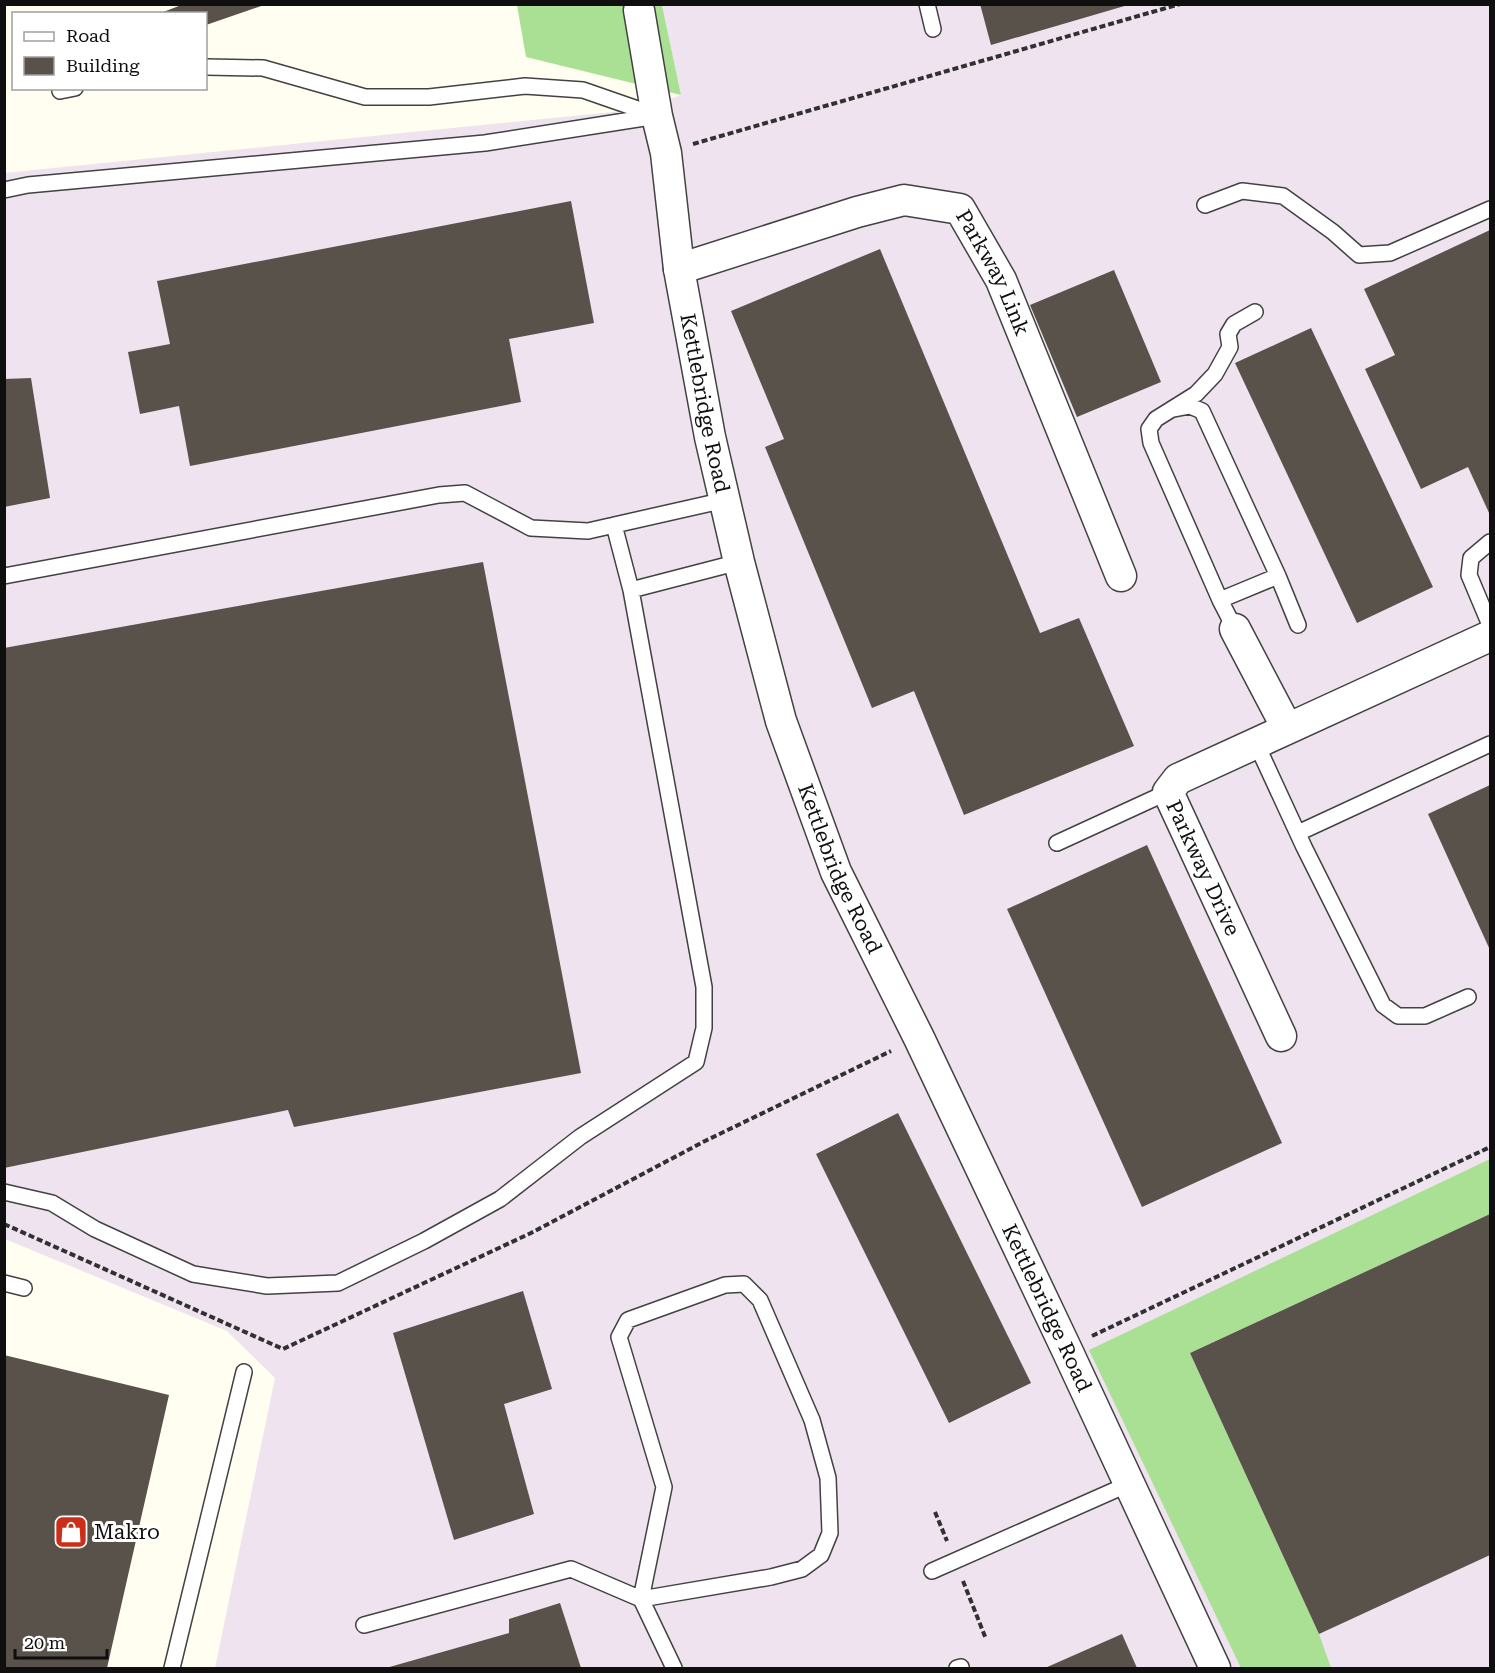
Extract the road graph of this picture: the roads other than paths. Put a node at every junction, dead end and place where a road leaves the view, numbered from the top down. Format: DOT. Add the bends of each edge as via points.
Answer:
graph roads {
  1 [pos="927,4"];
  2 [pos="639,10"];
  3 [pos="933,29"];
  4 [pos="207,67"];
  5 [pos="65,90"];
  6 [pos="60,91"];
  7 [pos="657,116"];
  8 [pos="4,190"];
  9 [pos="1205,205"];
  10 [pos="1491,208"];
  11 [pos="679,269"];
  12 [pos="1255,312"];
  13 [pos="1171,410"];
  14 [pos="725,500"];
  15 [pos="614,525"];
  16 [pos="1491,542"];
  17 [pos="739,562"];
  18 [pos="4,576"];
  19 [pos="1121,576"];
  20 [pos="1278,576"];
  21 [pos="631,590"];
  22 [pos="1220,600"];
  23 [pos="1299,625"];
  24 [pos="1491,625"];
  25 [pos="1235,629"];
  26 [pos="1491,636"];
  27 [pos="1287,729"];
  28 [pos="1256,743"];
  29 [pos="1491,744"];
  30 [pos="1168,792"];
  31 [pos="1298,833"];
  32 [pos="1057,843"];
  33 [pos="1468,997"];
  34 [pos="1281,1036"];
  35 [pos="4,1192"];
  36 [pos="4,1283"];
  37 [pos="24,1288"];
  38 [pos="244,1372"];
  39 [pos="1131,1483"];
  40 [pos="932,1570"];
  41 [pos="640,1599"];
  42 [pos="364,1624"];
  43 [pos="172,1668"];
  44 [pos="674,1668"];
  45 [pos="1215,1668"];
  1 -- 3 [label="lane"];
  2 -- 7 [label="street, Kettlebridge Road"];
  4 -- 7 [label="lane" via="263,68 365,97 429,97 525,86 583,90"];
  5 -- 6 [label="lane"];
  7 -- 8 [label="lane" via="485,143"];
  7 -- 11 [label="street, Kettlebridge Road" via="666,153"];
  9 -- 10 [label="lane" via="1242,191 1283,196 1359,255 1390,253"];
  11 -- 14 [label="street, Kettlebridge Road"];
  11 -- 19 [label="street, Parkway Link" via="904,200 960,209 1001,280"];
  12 -- 13 [label="lane" via="1234,324 1228,334 1230,347 1215,374 1196,394"];
  13 -- 20 [label="lane" via="1190,406 1202,411"];
  13 -- 22 [label="lane" via="1149,429 1151,443"];
  14 -- 15 [label="lane"];
  14 -- 17 [label="street, Kettlebridge Road"];
  15 -- 18 [label="lane" via="588,531 531,528 465,493 448,494"];
  15 -- 21 [label="lane"];
  16 -- 24 [label="lane" via="1472,558 1469,575"];
  17 -- 21 [label="lane"];
  17 -- 39 [label="street, Kettlebridge Road" via="781,721 836,872"];
  20 -- 22 [label="lane"];
  20 -- 23 [label="lane"];
  21 -- 35 [label="lane" via="704,987 704,1028 696,1062 580,1137 500,1199 338,1283 267,1286 193,1274 95,1229 52,1203"];
  22 -- 25 [label="lane"];
  25 -- 27 [label="street"];
  26 -- 27 [label="street, Parkway Drive"];
  27 -- 28 [label="street, Parkway Drive"];
  28 -- 30 [label="street, Parkway Drive" via="1178,779"];
  28 -- 31 [label="lane"];
  29 -- 31 [label="lane"];
  30 -- 32 [label="lane"];
  30 -- 34 [label="street, Parkway Drive"];
  31 -- 33 [label="lane" via="1383,1005 1398,1016 1425,1016"];
  36 -- 37 [label="lane"];
  38 -- 43 [label="lane"];
  39 -- 40 [label="lane"];
  39 -- 45 [label="street, Kettlebridge Road"];
  41 -- 41 [label="lane" via="664,1487 618,1337 628,1320 725,1285 744,1284 760,1300 812,1420 828,1478 830,1533 821,1555 802,1569"];
  41 -- 42 [label="lane" via="572,1569"];
  41 -- 44 [label="lane"];
}
